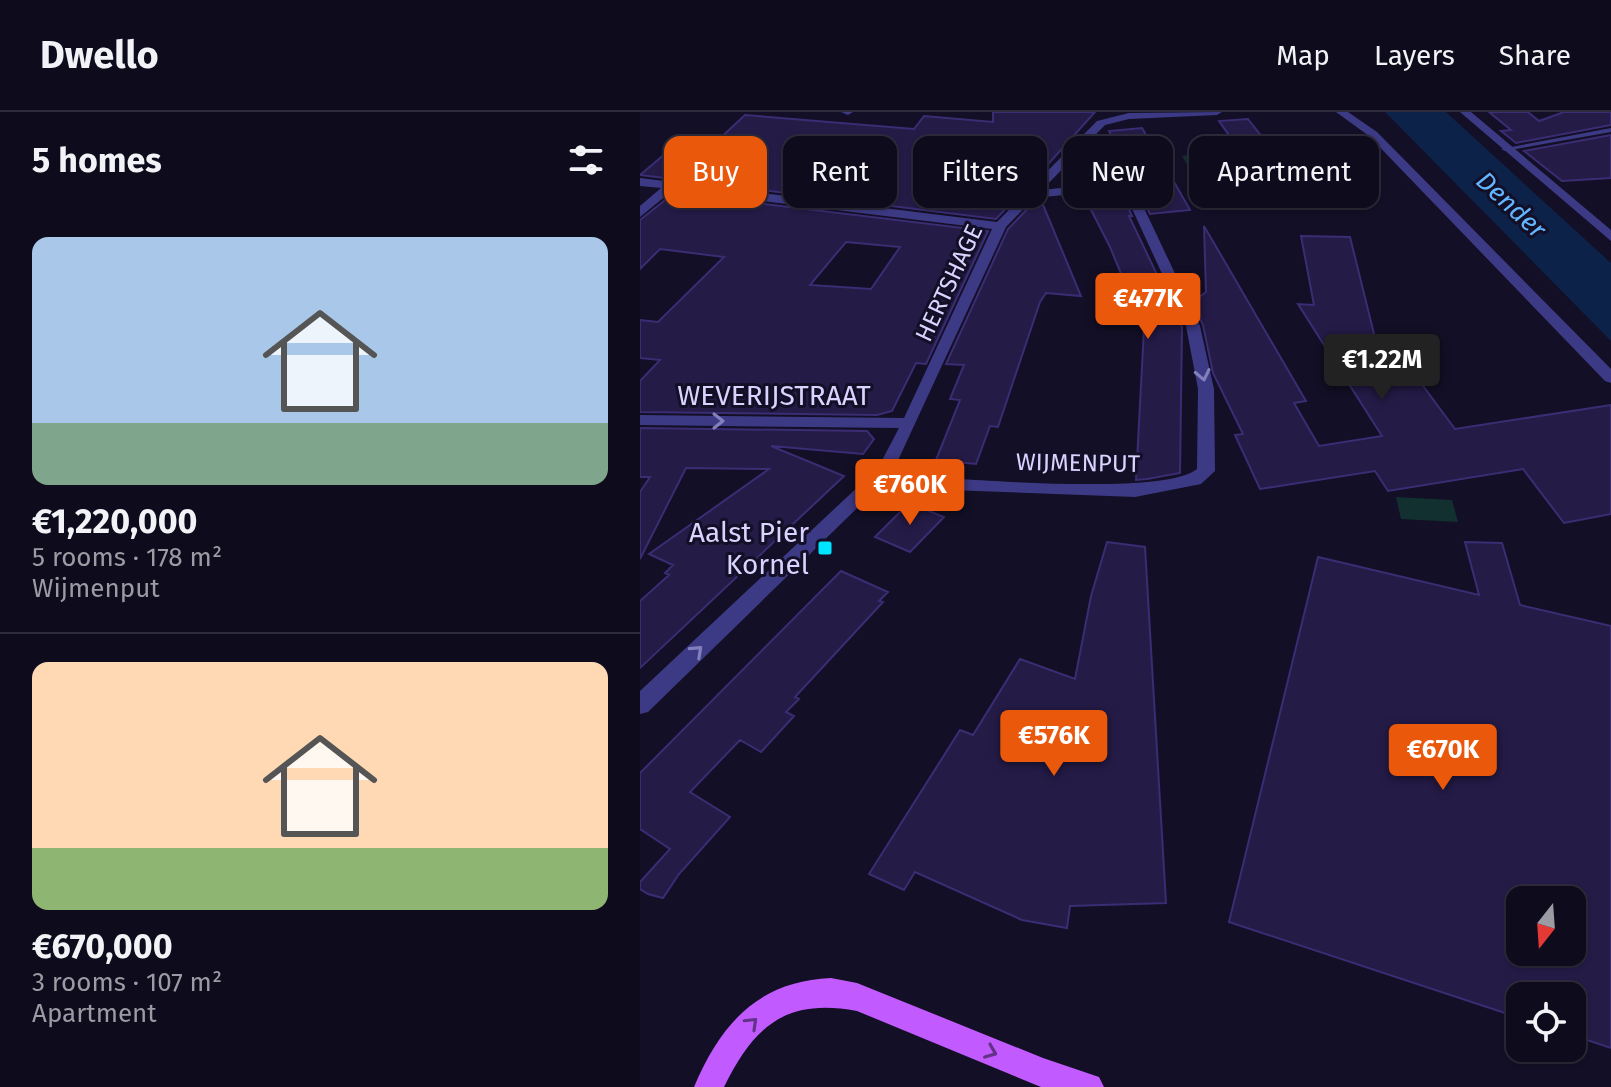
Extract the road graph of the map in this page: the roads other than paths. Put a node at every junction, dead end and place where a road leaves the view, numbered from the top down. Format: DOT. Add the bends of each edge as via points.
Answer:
graph roads {
  1 [pos="1217,112"];
  2 [pos="1341,112"];
  3 [pos="1465,112"];
  4 [pos="1113,115"];
  5 [pos="1611,130"];
  6 [pos="1505,149"];
  7 [pos="1047,178"];
  8 [pos="640,182"];
  9 [pos="664,184"];
  10 [pos="664,191"];
  11 [pos="1047,193"];
  12 [pos="767,197"];
  13 [pos="1018,208"];
  14 [pos="640,213"];
  15 [pos="1000,226"];
  16 [pos="1611,237"];
  17 [pos="1611,378"];
  18 [pos="640,420"];
  19 [pos="908,423"];
  20 [pos="884,472"];
  21 [pos="640,705"];
  22 [pos="709,1087"];
  23 [pos="1089,1087"];
  1 -- 4 [label="street"];
  2 -- 17 [label="street" via="1373,134"];
  3 -- 6 [label="street"];
  4 -- 7 [label="street, HERTSHAGE"];
  5 -- 6 [label="lane"];
  6 -- 16 [label="street"];
  8 -- 9 [label="street"];
  10 -- 14 [label="street"];
  11 -- 20 [label="street, WIJMENPUT, one-way" via="1127,185 1193,326 1206,389 1208,464 1201,477 1135,491 922,483"];
  12 -- 15 [label="street"];
  13 -- 15 [label="street, HERTSHAGE"];
  15 -- 19 [label="street, HERTSHAGE"];
  18 -- 19 [label="street, WEVERIJSTRAAT, one-way"];
  19 -- 20 [label="street, HERTSHAGE"];
  21 -- 20 [label="street, one-way"];
  22 -- 23 [label="main road, one-way" via="728,1048 761,1014 782,999 833,990"];
}
